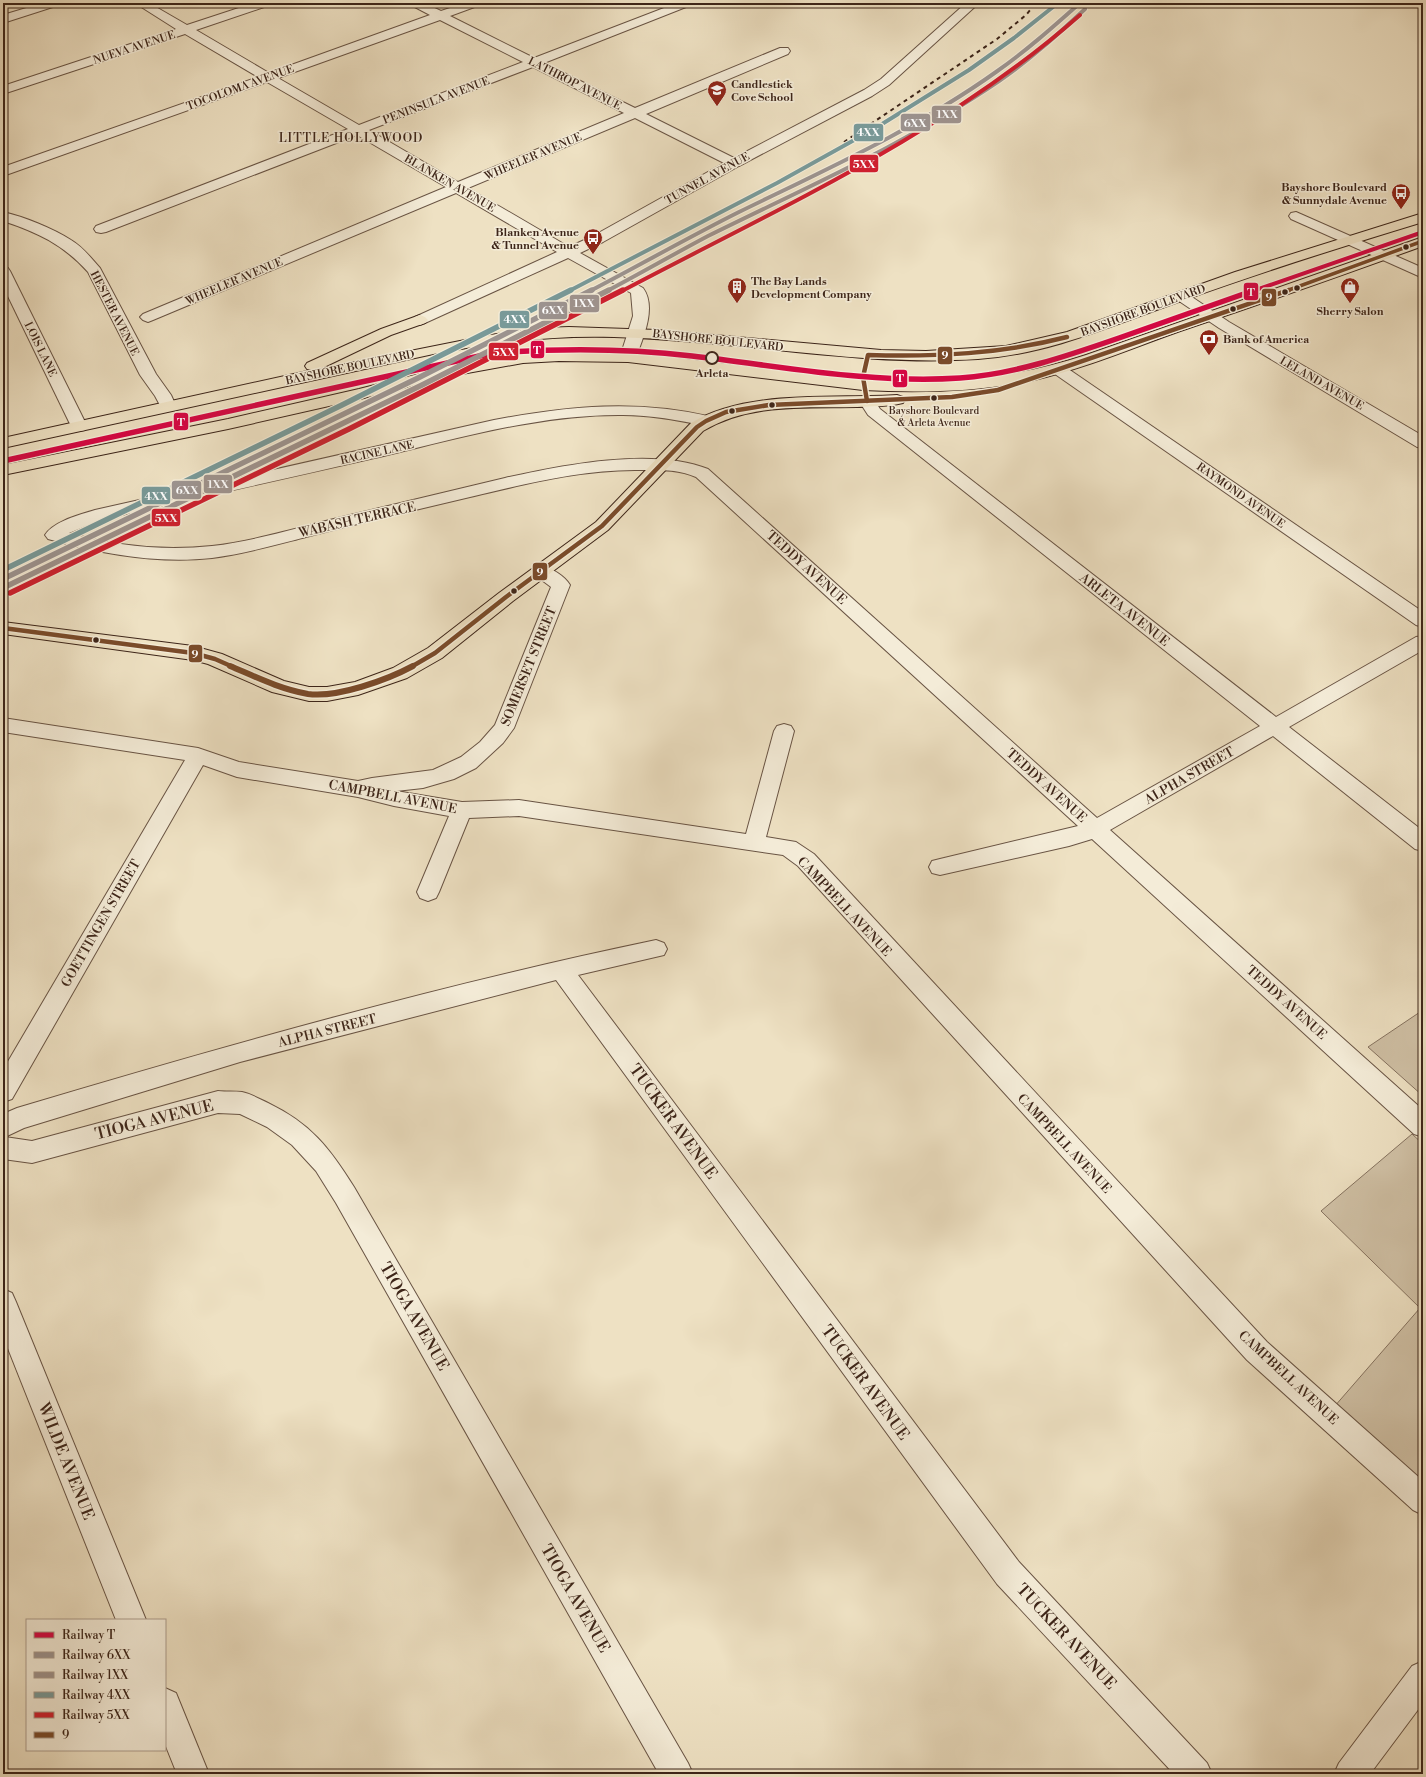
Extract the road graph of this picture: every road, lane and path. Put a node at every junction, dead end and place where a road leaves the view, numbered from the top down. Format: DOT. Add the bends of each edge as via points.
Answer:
graph roads {
  1 [pos="55,3"];
  2 [pos="141,3"];
  3 [pos="266,3"];
  4 [pos="415,3"];
  5 [pos="476,3"];
  6 [pos="973,3"];
  7 [pos="682,5"];
  8 [pos="441,16"];
  9 [pos="3,19"];
  10 [pos="186,29"];
  11 [pos="784,51"];
  12 [pos="534,62"];
  13 [pos="268,77"];
  14 [pos="3,90"];
  15 [pos="635,113"];
  16 [pos="359,130"];
  17 [pos="734,163"];
  18 [pos="3,172"];
  19 [pos="458,188"];
  20 [pos="3,216"];
  21 [pos="1296,216"];
  22 [pos="1423,217"];
  23 [pos="101,229"];
  24 [pos="1349,240"];
  25 [pos="1423,241"];
  26 [pos="569,253"];
  27 [pos="1383,256"];
  28 [pos="3,271"];
  29 [pos="1423,274"];
  30 [pos="1181,296"];
  31 [pos="1211,316"];
  32 [pos="148,317"];
  33 [pos="420,320"];
  34 [pos="636,332"];
  35 [pos="868,355"];
  36 [pos="397,358"];
  37 [pos="628,358"];
  38 [pos="1058,369"];
  39 [pos="408,381"];
  40 [pos="280,382"];
  41 [pos="865,393"];
  42 [pos="168,406"];
  43 [pos="706,421"];
  44 [pos="1423,425"];
  45 [pos="79,426"];
  46 [pos="1416,439"];
  47 [pos="3,443"];
  48 [pos="661,466"];
  49 [pos="3,470"];
  50 [pos="54,535"];
  51 [pos="542,571"];
  52 [pos="1423,622"];
  53 [pos="3,628"];
  54 [pos="1423,642"];
  55 [pos="3,725"];
  56 [pos="1273,726"];
  57 [pos="784,731"];
  58 [pos="198,755"];
  59 [pos="358,788"];
  60 [pos="462,810"];
  61 [pos="1095,829"];
  62 [pos="754,843"];
  63 [pos="1423,843"];
  64 [pos="940,867"];
  65 [pos="428,892"];
  66 [pos="656,949"];
  67 [pos="561,970"];
  68 [pos="3,1092"];
  69 [pos="1423,1126"];
  70 [pos="3,1127"];
  71 [pos="3,1148"];
  72 [pos="3,1302"];
  73 [pos="1423,1500"];
  74 [pos="131,1619"];
  75 [pos="1423,1677"];
  76 [pos="166,1706"];
  77 [pos="193,1774"];
  78 [pos="677,1774"];
  79 [pos="1196,1774"];
  80 [pos="1350,1774"];
  1 -- 9 [label="street"];
  2 -- 10 [label="street, BLANKEN AVENUE"];
  3 -- 10 [label="street, NUEVA AVENUE"];
  4 -- 8 [label="street, LATHROP AVENUE"];
  5 -- 8 [label="street, TOCOLOMA AVENUE"];
  6 -- 17 [label="street, TUNNEL AVENUE" via="885,82"];
  7 -- 12 [label="street, PENINSULA AVENUE"];
  8 -- 12 [label="street, LATHROP AVENUE"];
  8 -- 13 [label="street, TOCOLOMA AVENUE"];
  10 -- 13 [label="street, BLANKEN AVENUE"];
  10 -- 14 [label="street, NUEVA AVENUE"];
  11 -- 15 [label="street, WHEELER AVENUE"];
  12 -- 15 [label="street, LATHROP AVENUE"];
  12 -- 16 [label="street, PENINSULA AVENUE"];
  13 -- 16 [label="street, BLANKEN AVENUE"];
  13 -- 18 [label="street, TOCOLOMA AVENUE"];
  15 -- 17 [label="street, LATHROP AVENUE"];
  15 -- 19 [label="street, WHEELER AVENUE"];
  16 -- 19 [label="street, BLANKEN AVENUE"];
  16 -- 23 [label="street, PENINSULA AVENUE"];
  17 -- 26 [label="street, TUNNEL AVENUE" via="623,226"];
  19 -- 26 [label="street, BLANKEN AVENUE"];
  19 -- 32 [label="street, WHEELER AVENUE"];
  20 -- 42 [label="street, HESTER AVENUE" via="27,224 66,243 82,256 95,271 148,375"];
  21 -- 24 [label="street"];
  22 -- 24 [label="main road, BAYSHORE BOULEVARD"];
  24 -- 27 [label="street"];
  24 -- 30 [label="main road, BAYSHORE BOULEVARD"];
  25 -- 27 [label="main road, BAYSHORE BOULEVARD"];
  26 -- 33 [label="street, TUNNEL AVENUE"];
  26 -- 34 [label="street, BLANKEN AVENUE" via="638,291 641,298"];
  27 -- 29 [label="street"];
  27 -- 31 [label="main road, BAYSHORE BOULEVARD"];
  28 -- 45 [label="street, LOIS LANE"];
  30 -- 31 [label="street, LELAND AVENUE"];
  30 -- 35 [label="main road, BAYSHORE BOULEVARD" via="1095,328 1035,346 966,356"];
  31 -- 38 [label="main road, BAYSHORE BOULEVARD"];
  31 -- 46 [label="street, LELAND AVENUE"];
  33 -- 36 [label="main road" via="401,334 396,346"];
  33 -- 40 [label="main road" via="386,332"];
  34 -- 35 [label="main road, BAYSHORE BOULEVARD"];
  34 -- 36 [label="main road, BAYSHORE BOULEVARD" via="524,334 485,339"];
  34 -- 37 [label="street, BLANKEN AVENUE"];
  35 -- 41 [label="main road" via="863,377"];
  36 -- 39 [label="main road"];
  36 -- 40 [label="main road, BAYSHORE BOULEVARD"];
  37 -- 39 [label="main road, BAYSHORE BOULEVARD" via="523,358"];
  37 -- 41 [label="main road, BAYSHORE BOULEVARD"];
  38 -- 41 [label="main road, BAYSHORE BOULEVARD" via="1000,381"];
  38 -- 52 [label="street, RAYMOND AVENUE"];
  39 -- 49 [label="main road, BAYSHORE BOULEVARD" via="220,425"];
  40 -- 42 [label="main road, BAYSHORE BOULEVARD"];
  41 -- 43 [label="main road" via="747,408 726,412"];
  41 -- 56 [label="street, ARLETA AVENUE" via="874,412"];
  42 -- 45 [label="main road, BAYSHORE BOULEVARD"];
  43 -- 48 [label="main road" via="697,427"];
  43 -- 50 [label="street, RACINE LANE" via="663,412 634,410 599,411 524,420 95,516"];
  44 -- 46 [label="street"];
  45 -- 47 [label="main road, BAYSHORE BOULEVARD"];
  48 -- 50 [label="street, WABASH TERRACE" via="628,464 564,471 246,545 198,553 150,553 75,541"];
  48 -- 51 [label="main road" via="602,526"];
  48 -- 61 [label="street, TEDDY AVENUE" via="690,468 702,473"];
  51 -- 53 [label="main road" via="418,664 385,680 328,694 309,694 279,687 215,659 193,653"];
  51 -- 59 [label="street, SOMERSET STREET" via="561,585 504,728 493,742 480,754 444,774 423,780"];
  54 -- 56 [label="street, ALPHA STREET"];
  55 -- 58 [label="street, CAMPBELL AVENUE"];
  56 -- 61 [label="street, ALPHA STREET"];
  56 -- 63 [label="street, ARLETA AVENUE"];
  57 -- 62 [label="street"];
  58 -- 59 [label="street, CAMPBELL AVENUE" via="237,769"];
  58 -- 68 [label="street, GOETTINGEN STREET"];
  59 -- 60 [label="street, CAMPBELL AVENUE" via="394,798"];
  60 -- 62 [label="street, CAMPBELL AVENUE" via="519,808"];
  60 -- 65 [label="street"];
  61 -- 64 [label="street, ALPHA STREET" via="1069,838"];
  61 -- 69 [label="street, TEDDY AVENUE"];
  62 -- 73 [label="street, CAMPBELL AVENUE" via="788,848 806,860 1257,1351"];
  66 -- 67 [label="street, ALPHA STREET"];
  67 -- 70 [label="street, ALPHA STREET" via="188,1066 17,1119"];
  67 -- 79 [label="street, TUCKER AVENUE" via="1008,1573"];
  71 -- 78 [label="street, TIOGA AVENUE" via="32,1152 218,1102 243,1103 276,1119 300,1137 325,1163 345,1195"];
  72 -- 74 [label="street, WILDE AVENUE"];
  75 -- 80 [label="street"];
  76 -- 77 [label="street"];
}
